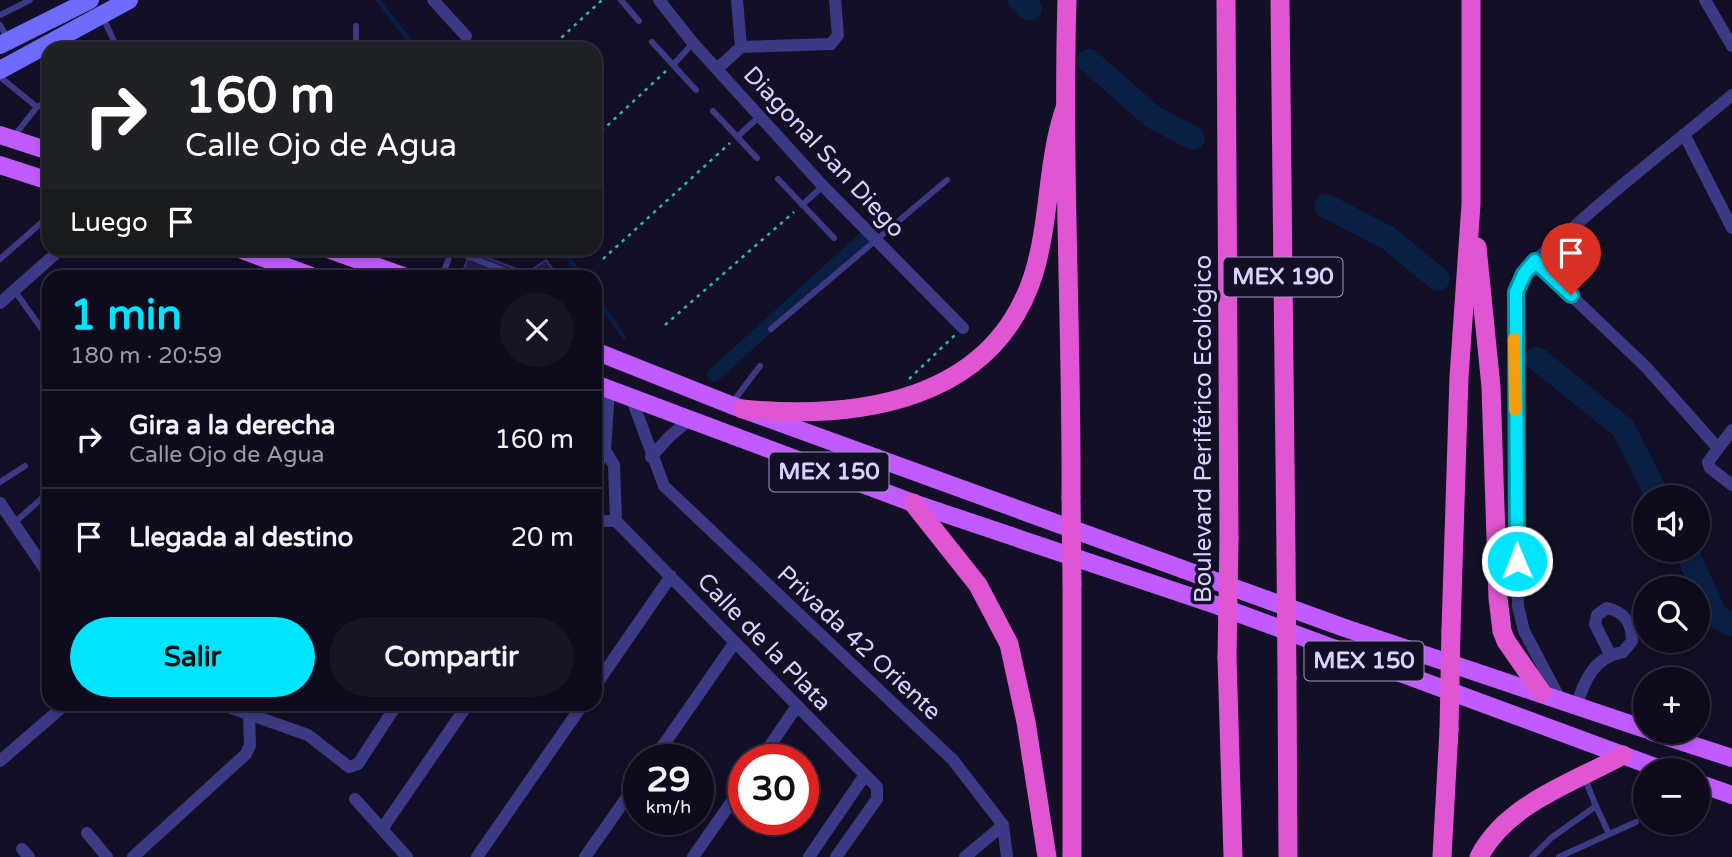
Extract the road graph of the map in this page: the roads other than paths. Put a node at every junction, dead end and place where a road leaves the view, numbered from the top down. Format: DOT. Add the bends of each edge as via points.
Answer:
graph roads {
  1 [pos="30,0"];
  2 [pos="90,0"];
  3 [pos="433,0"];
  4 [pos="621,0"];
  5 [pos="659,0"];
  6 [pos="737,0"];
  7 [pos="835,0"];
  8 [pos="1067,0"];
  9 [pos="1226,0"];
  10 [pos="1280,0"];
  11 [pos="1471,0"];
  12 [pos="1705,0"];
  13 [pos="115,6"];
  14 [pos="0,15"];
  15 [pos="639,21"];
  16 [pos="356,26"];
  17 [pos="466,36"];
  18 [pos="3,37"];
  19 [pos="50,42"];
  20 [pos="118,42"];
  21 [pos="356,42"];
  22 [pos="652,42"];
  23 [pos="692,43"];
  24 [pos="1732,46"];
  25 [pos="42,47"];
  26 [pos="741,47"];
  27 [pos="674,64"];
  28 [pos="717,69"];
  29 [pos="0,70"];
  30 [pos="0,77"];
  31 [pos="696,90"];
  32 [pos="1730,100"];
  33 [pos="42,104"];
  34 [pos="37,107"];
  35 [pos="1063,110"];
  36 [pos="713,111"];
  37 [pos="761,115"];
  38 [pos="1684,134"];
  39 [pos="738,136"];
  40 [pos="6,137"];
  41 [pos="42,149"];
  42 [pos="757,158"];
  43 [pos="0,165"];
  44 [pos="42,179"];
  45 [pos="778,179"];
  46 [pos="947,180"];
  47 [pos="823,186"];
  48 [pos="1471,204"];
  49 [pos="802,205"];
  50 [pos="42,222"];
  51 [pos="1732,228"];
  52 [pos="834,239"];
  53 [pos="876,240"];
  54 [pos="53,256"];
  55 [pos="251,256"];
  56 [pos="359,256"];
  57 [pos="467,256"];
  58 [pos="0,259"];
  59 [pos="1535,261"];
  60 [pos="276,270"];
  61 [pos="390,270"];
  62 [pos="504,270"];
  63 [pos="15,290"];
  64 [pos="0,303"];
  65 [pos="962,328"];
  66 [pos="42,329"];
  67 [pos="771,329"];
  68 [pos="602,354"];
  69 [pos="760,366"];
  70 [pos="602,386"];
  71 [pos="631,397"];
  72 [pos="737,407"];
  73 [pos="689,420"];
  74 [pos="1732,430"];
  75 [pos="1717,447"];
  76 [pos="605,450"];
  77 [pos="602,456"];
  78 [pos="651,457"];
  79 [pos="25,466"];
  80 [pos="0,482"];
  81 [pos="1732,485"];
  82 [pos="42,498"];
  83 [pos="0,503"];
  84 [pos="913,503"];
  85 [pos="616,521"];
  86 [pos="602,522"];
  87 [pos="14,523"];
  88 [pos="42,565"];
  89 [pos="671,576"];
  90 [pos="735,642"];
  91 [pos="1610,654"];
  92 [pos="602,676"];
  93 [pos="1542,693"];
  94 [pos="1569,704"];
  95 [pos="797,706"];
  96 [pos="58,711"];
  97 [pos="240,711"];
  98 [pos="392,711"];
  99 [pos="463,711"];
  100 [pos="578,711"];
  101 [pos="249,714"];
  102 [pos="1633,725"];
  103 [pos="664,744"];
  104 [pos="771,744"];
  105 [pos="1703,744"];
  106 [pos="1623,755"];
  107 [pos="1732,758"];
  108 [pos="1633,759"];
  109 [pos="0,761"];
  110 [pos="865,775"];
  111 [pos="1584,777"];
  112 [pos="1710,787"];
  113 [pos="1732,795"];
  114 [pos="355,799"];
  115 [pos="623,803"];
  116 [pos="1596,806"];
  117 [pos="728,807"];
  118 [pos="1633,823"];
  119 [pos="1003,825"];
  120 [pos="382,829"];
  121 [pos="1608,832"];
  122 [pos="87,833"];
  123 [pos="107,857"];
  124 [pos="133,857"];
  125 [pos="407,857"];
  126 [pos="477,857"];
  127 [pos="585,857"];
  128 [pos="693,857"];
  129 [pos="809,857"];
  130 [pos="836,857"];
  131 [pos="965,857"];
  132 [pos="1007,857"];
  133 [pos="1047,857"];
  134 [pos="1072,857"];
  135 [pos="1233,857"];
  136 [pos="1288,857"];
  137 [pos="1442,857"];
  138 [pos="1479,857"];
  139 [pos="1532,857"];
  140 [pos="1559,857"];
  1 -- 14 [label="lane"];
  2 -- 18 [label="main road"];
  3 -- 17 [label="street"];
  4 -- 15 [label="lane"];
  5 -- 23 [label="street, Diagonal San Diego"];
  6 -- 26 [label="street"];
  7 -- 26 [label="street" via="838,35 831,44"];
  8 -- 35 [label="highway"];
  9 -- 135 [label="highway, Boulevard Periférico Ecológico / MEX 190, bridge" via="1227,657"];
  10 -- 136 [label="highway, MEX 190, bridge"];
  11 -- 48 [label="highway"];
  12 -- 24 [label="street"];
  13 -- 19 [label="main road"];
  13 -- 20 [label="lane"];
  16 -- 21 [label="lane"];
  22 -- 27 [label="lane"];
  23 -- 27 [label="lane"];
  23 -- 28 [label="street, Diagonal San Diego"];
  25 -- 29 [label="main road"];
  26 -- 28 [label="street"];
  27 -- 31 [label="lane"];
  28 -- 37 [label="street, Diagonal San Diego"];
  30 -- 34 [label="lane"];
  32 -- 38 [label="street"];
  33 -- 34 [label="lane"];
  34 -- 40 [label="lane"];
  35 -- 72 [label="highway" via="1053,144 1034,274 1011,320 985,352 936,386 880,406 804,412"];
  35 -- 134 [label="highway, bridge" via="1072,370"];
  36 -- 39 [label="lane"];
  37 -- 39 [label="lane"];
  37 -- 47 [label="street, Diagonal San Diego"];
  38 -- 51 [label="street"];
  38 -- 59 [label="street"];
  39 -- 42 [label="lane"];
  40 -- 41 [label="main road"];
  43 -- 44 [label="main road"];
  45 -- 49 [label="lane"];
  46 -- 53 [label="lane"];
  47 -- 49 [label="lane"];
  47 -- 53 [label="street, Diagonal San Diego"];
  48 -- 93 [label="highway" via="1491,387 1502,631"];
  48 -- 137 [label="highway, bridge" via="1458,377"];
  49 -- 52 [label="lane"];
  50 -- 58 [label="lane"];
  53 -- 65 [label="street, Diagonal San Diego"];
  53 -- 67 [label="lane"];
  54 -- 63 [label="street"];
  55 -- 60 [label="main road"];
  56 -- 61 [label="main road"];
  57 -- 62 [label="lane"];
  59 -- 75 [label="street" via="1646,367"];
  59 -- 94 [label="street" via="1524,274 1514,301 1518,606 1524,631"];
  63 -- 64 [label="street"];
  63 -- 66 [label="lane"];
  68 -- 72 [label="main road, MEX 150"];
  69 -- 72 [label="lane"];
  70 -- 71 [label="main road, MEX 150"];
  70 -- 76 [label="street"];
  71 -- 73 [label="main road, MEX 150"];
  71 -- 78 [label="street, Privada 42 Oriente"];
  72 -- 93 [label="main road, MEX 150" via="1342,627"];
  73 -- 78 [label="street"];
  73 -- 84 [label="main road, MEX 150"];
  74 -- 75 [label="street"];
  75 -- 81 [label="street" via="1708,462 1710,468"];
  76 -- 77 [label="street"];
  76 -- 85 [label="street" via="614,465"];
  78 -- 119 [label="street, Privada 42 Oriente" via="664,485 953,760"];
  79 -- 80 [label="lane"];
  82 -- 87 [label="lane"];
  83 -- 87 [label="street"];
  84 -- 106 [label="main road, MEX 150" via="1216,604"];
  84 -- 133 [label="highway" via="978,585 1009,644"];
  85 -- 86 [label="street"];
  85 -- 89 [label="street, Calle de la Plata"];
  87 -- 88 [label="street"];
  89 -- 90 [label="street, Calle de la Plata"];
  89 -- 92 [label="street"];
  90 -- 95 [label="street, Calle de la Plata"];
  90 -- 103 [label="street"];
  91 -- 94 [label="street"];
  93 -- 94 [label="main road, MEX 150"];
  94 -- 102 [label="main road, MEX 150"];
  95 -- 104 [label="street"];
  95 -- 110 [label="street, Calle de la Plata"];
  96 -- 109 [label="street"];
  97 -- 101 [label="street"];
  98 -- 101 [label="street" via="358,764 349,767 308,735"];
  99 -- 120 [label="street"];
  100 -- 126 [label="street"];
  101 -- 124 [label="street" via="246,754"];
  105 -- 107 [label="main road"];
  106 -- 108 [label="main road, MEX 150"];
  106 -- 111 [label="highway"];
  110 -- 129 [label="street"];
  110 -- 130 [label="street, Calle de la Plata" via="877,787 877,799"];
  111 -- 116 [label="lane"];
  111 -- 138 [label="highway" via="1519,812 1497,830"];
  112 -- 113 [label="main road"];
  114 -- 120 [label="street"];
  115 -- 127 [label="street"];
  116 -- 121 [label="lane"];
  116 -- 139 [label="lane"];
  117 -- 128 [label="street"];
  118 -- 121 [label="lane"];
  119 -- 131 [label="street"];
  119 -- 132 [label="street"];
  120 -- 125 [label="street"];
  121 -- 140 [label="lane"];
  122 -- 123 [label="street"];
}
